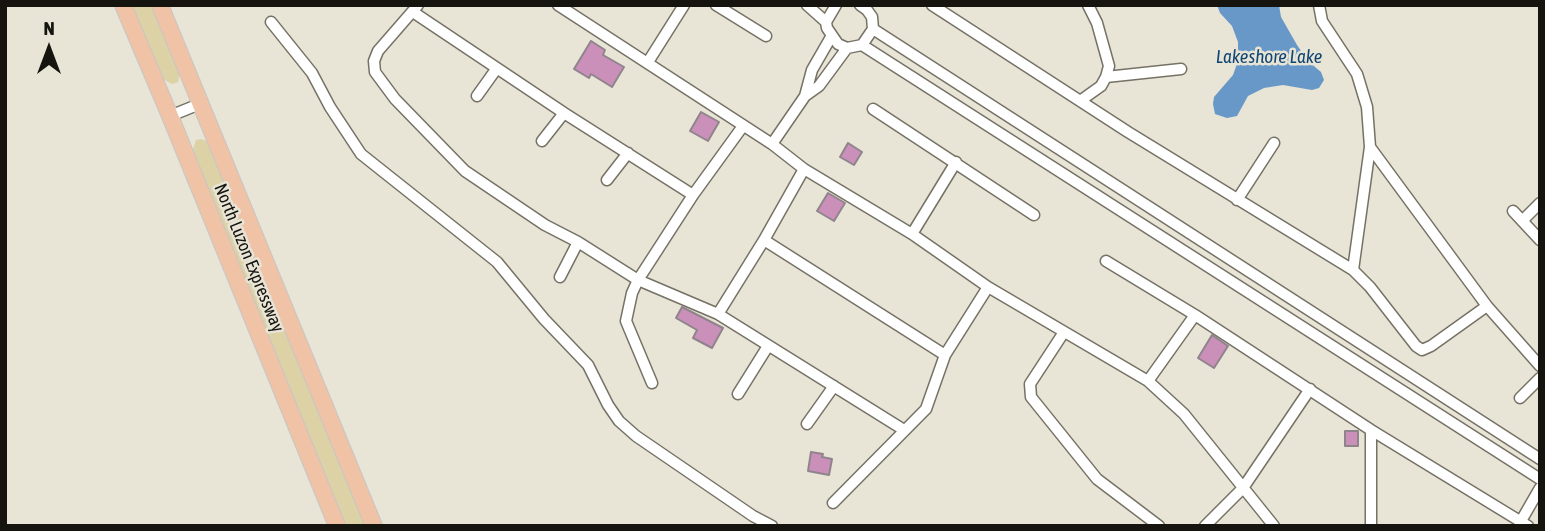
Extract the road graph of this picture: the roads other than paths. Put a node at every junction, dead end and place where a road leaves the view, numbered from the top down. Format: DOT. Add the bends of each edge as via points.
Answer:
graph roads {
  1 [pos="122,5"];
  2 [pos="160,5"];
  3 [pos="558,5"];
  4 [pos="684,5"];
  5 [pos="716,5"];
  6 [pos="807,5"];
  7 [pos="932,5"];
  8 [pos="1088,5"];
  9 [pos="1319,5"];
  10 [pos="833,6"];
  11 [pos="866,7"];
  12 [pos="415,8"];
  13 [pos="271,22"];
  14 [pos="826,22"];
  15 [pos="873,29"];
  16 [pos="766,36"];
  17 [pos="831,37"];
  18 [pos="862,46"];
  19 [pos="847,48"];
  20 [pos="648,62"];
  21 [pos="497,68"];
  22 [pos="1181,69"];
  23 [pos="1105,77"];
  24 [pos="477,96"];
  25 [pos="805,96"];
  26 [pos="1080,101"];
  27 [pos="202,103"];
  28 [pos="873,109"];
  29 [pos="564,113"];
  30 [pos="170,116"];
  31 [pos="743,126"];
  32 [pos="542,141"];
  33 [pos="1274,143"];
  34 [pos="772,144"];
  35 [pos="1370,148"];
  36 [pos="628,153"];
  37 [pos="956,162"];
  38 [pos="804,169"];
  39 [pos="607,180"];
  40 [pos="694,195"];
  41 [pos="1237,200"];
  42 [pos="1540,203"];
  43 [pos="1513,211"];
  44 [pos="1034,215"];
  45 [pos="1522,221"];
  46 [pos="912,234"];
  47 [pos="764,240"];
  48 [pos="1540,240"];
  49 [pos="578,243"];
  50 [pos="1107,261"];
  51 [pos="1353,270"];
  52 [pos="560,277"];
  53 [pos="638,280"];
  54 [pos="988,287"];
  55 [pos="1487,306"];
  56 [pos="718,314"];
  57 [pos="1195,315"];
  58 [pos="1064,332"];
  59 [pos="768,346"];
  60 [pos="945,355"];
  61 [pos="1540,366"];
  62 [pos="1540,379"];
  63 [pos="1148,381"];
  64 [pos="652,383"];
  65 [pos="834,386"];
  66 [pos="1310,389"];
  67 [pos="738,394"];
  68 [pos="1520,398"];
  69 [pos="807,424"];
  70 [pos="904,430"];
  71 [pos="1371,430"];
  72 [pos="1540,459"];
  73 [pos="1540,479"];
  74 [pos="1243,488"];
  75 [pos="1540,488"];
  76 [pos="833,503"];
  77 [pos="1524,523"];
  78 [pos="337,526"];
  79 [pos="374,526"];
  80 [pos="772,526"];
  81 [pos="1159,526"];
  82 [pos="1205,526"];
  83 [pos="1274,526"];
  84 [pos="1371,526"];
  1 -- 30 [label="highway, North Luzon Expressway"];
  2 -- 27 [label="highway, North Luzon Expressway"];
  3 -- 20 [label="street"];
  4 -- 20 [label="street"];
  5 -- 16 [label="street"];
  6 -- 14 [label="street"];
  7 -- 26 [label="street"];
  8 -- 23 [label="street" via="1109,66"];
  9 -- 35 [label="street" via="1322,20 1363,88"];
  10 -- 14 [label="street"];
  11 -- 15 [label="street"];
  12 -- 21 [label="street"];
  12 -- 49 [label="street" via="379,51 375,72 464,172"];
  13 -- 80 [label="street" via="312,73 361,154 497,262 588,365 619,421"];
  14 -- 17 [label="street"];
  15 -- 18 [label="street"];
  15 -- 72 [label="street"];
  17 -- 19 [label="street"];
  17 -- 25 [label="street" via="812,70"];
  18 -- 19 [label="street"];
  18 -- 73 [label="street"];
  19 -- 25 [label="street" via="819,86"];
  20 -- 31 [label="street"];
  21 -- 24 [label="street"];
  21 -- 29 [label="street"];
  22 -- 23 [label="street"];
  23 -- 26 [label="street" via="1101,86"];
  25 -- 34 [label="street"];
  26 -- 41 [label="street"];
  27 -- 30 [label="street"];
  27 -- 79 [label="highway, North Luzon Expressway"];
  28 -- 37 [label="street"];
  29 -- 32 [label="street"];
  29 -- 36 [label="street"];
  30 -- 78 [label="highway, North Luzon Expressway"];
  31 -- 34 [label="street"];
  31 -- 40 [label="street"];
  33 -- 41 [label="street"];
  34 -- 38 [label="street"];
  35 -- 51 [label="street"];
  35 -- 55 [label="street"];
  36 -- 39 [label="street"];
  36 -- 40 [label="street"];
  37 -- 44 [label="street"];
  37 -- 46 [label="street"];
  38 -- 46 [label="street"];
  38 -- 47 [label="street"];
  40 -- 53 [label="street"];
  41 -- 51 [label="street"];
  42 -- 45 [label="street"];
  43 -- 45 [label="street"];
  45 -- 48 [label="street"];
  46 -- 54 [label="street"];
  47 -- 56 [label="street"];
  47 -- 60 [label="street"];
  49 -- 52 [label="street"];
  49 -- 53 [label="street"];
  50 -- 57 [label="street"];
  51 -- 55 [label="street" via="1422,349"];
  53 -- 56 [label="street"];
  53 -- 64 [label="street" via="626,321"];
  54 -- 58 [label="street"];
  54 -- 60 [label="street"];
  55 -- 61 [label="street"];
  56 -- 59 [label="street"];
  57 -- 63 [label="street"];
  57 -- 66 [label="street"];
  58 -- 63 [label="street"];
  58 -- 81 [label="street" via="1030,384 1031,397 1097,479"];
  59 -- 65 [label="street"];
  59 -- 67 [label="street"];
  60 -- 70 [label="street" via="926,409"];
  62 -- 68 [label="street"];
  63 -- 74 [label="street" via="1184,414"];
  65 -- 69 [label="street"];
  65 -- 70 [label="street"];
  66 -- 71 [label="street"];
  66 -- 74 [label="street"];
  70 -- 76 [label="street"];
  71 -- 77 [label="street"];
  71 -- 84 [label="street"];
  74 -- 82 [label="street"];
  74 -- 83 [label="street"];
  75 -- 77 [label="street"];
}
